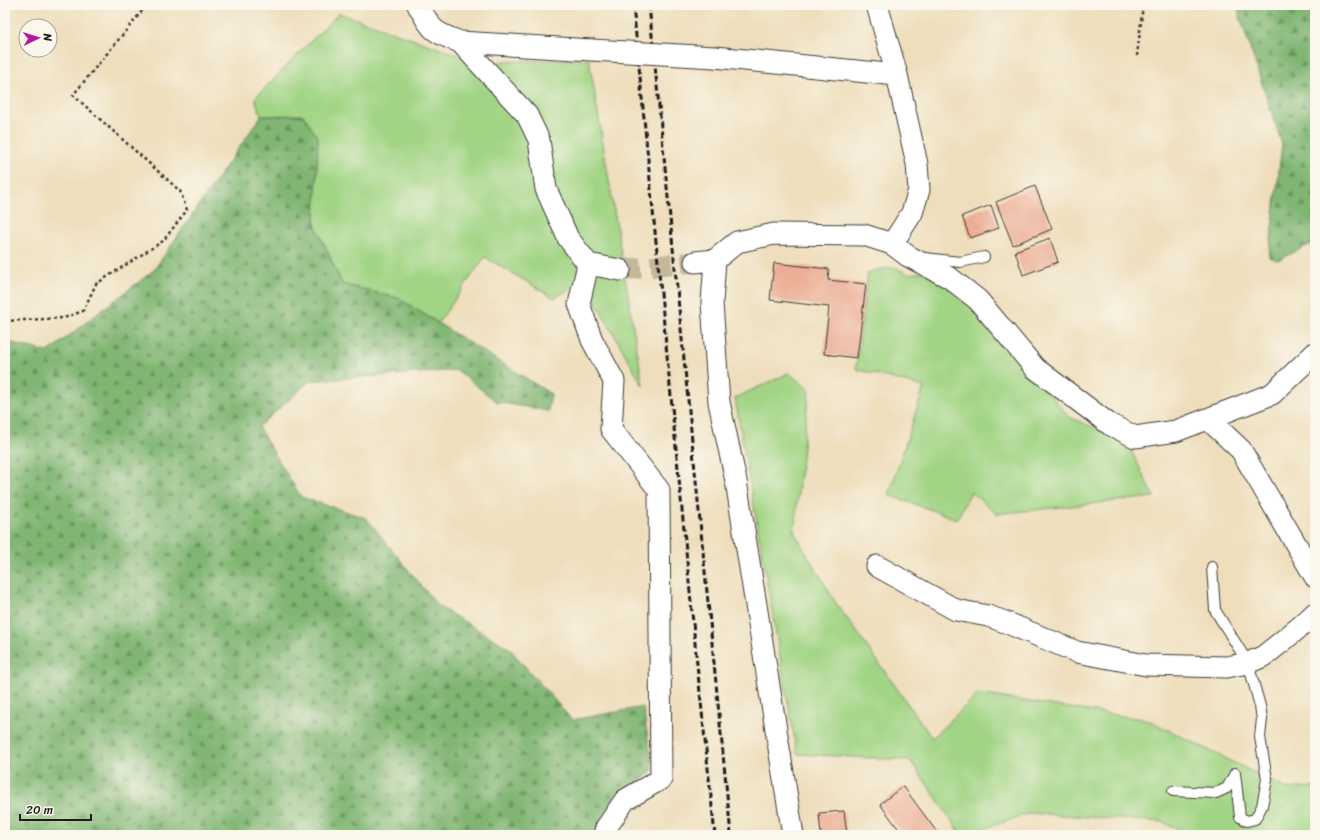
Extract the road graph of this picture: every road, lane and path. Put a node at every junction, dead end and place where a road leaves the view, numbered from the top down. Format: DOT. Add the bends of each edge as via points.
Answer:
graph roads {
  1 [pos="147,5"];
  2 [pos="363,5"];
  3 [pos="367,5"];
  4 [pos="418,5"];
  5 [pos="877,5"];
  6 [pos="1143,5"];
  7 [pos="460,42"];
  8 [pos="1137,56"];
  9 [pos="897,75"];
  10 [pos="900,250"];
  11 [pos="984,258"];
  12 [pos="715,260"];
  13 [pos="695,262"];
  14 [pos="588,264"];
  15 [pos="620,270"];
  16 [pos="5,320"];
  17 [pos="1314,355"];
  18 [pos="1208,419"];
  19 [pos="877,566"];
  20 [pos="1212,568"];
  21 [pos="1315,577"];
  22 [pos="1315,613"];
  23 [pos="1248,663"];
  24 [pos="1173,791"];
  25 [pos="604,835"];
  26 [pos="793,835"];
  1 -- 16 [label="path" via="73,95 180,190 187,210 163,241 96,284 82,311 64,318"];
  2 -- 3 [label="path"];
  4 -- 7 [label="street" via="430,27 440,35"];
  5 -- 9 [label="street"];
  6 -- 8 [label="path"];
  7 -- 9 [label="street, bridge" via="715,57"];
  7 -- 14 [label="street" via="527,115 539,140 546,189 568,238"];
  9 -- 10 [label="street" via="917,164 919,190"];
  10 -- 11 [label="lane" via="960,262"];
  10 -- 12 [label="street" via="864,235 774,234 737,242"];
  10 -- 18 [label="street" via="950,278 978,300 1035,368 1109,424 1135,437 1176,431"];
  12 -- 13 [label="street"];
  12 -- 26 [label="street" via="712,303 719,402 736,481"];
  14 -- 15 [label="street"];
  14 -- 25 [label="street" via="579,304 592,340 614,381 611,429 659,490 661,779 625,800"];
  17 -- 18 [label="street" via="1272,394"];
  18 -- 21 [label="street" via="1241,450"];
  19 -- 23 [label="street" via="956,610 988,616 1077,652 1146,665 1227,667"];
  20 -- 23 [label="lane" via="1215,610"];
  22 -- 23 [label="street" via="1264,656"];
  23 -- 24 [label="lane" via="1262,718 1260,737 1267,779 1262,806 1255,819 1247,821 1240,816 1235,773 1227,788 1216,793"];
}
